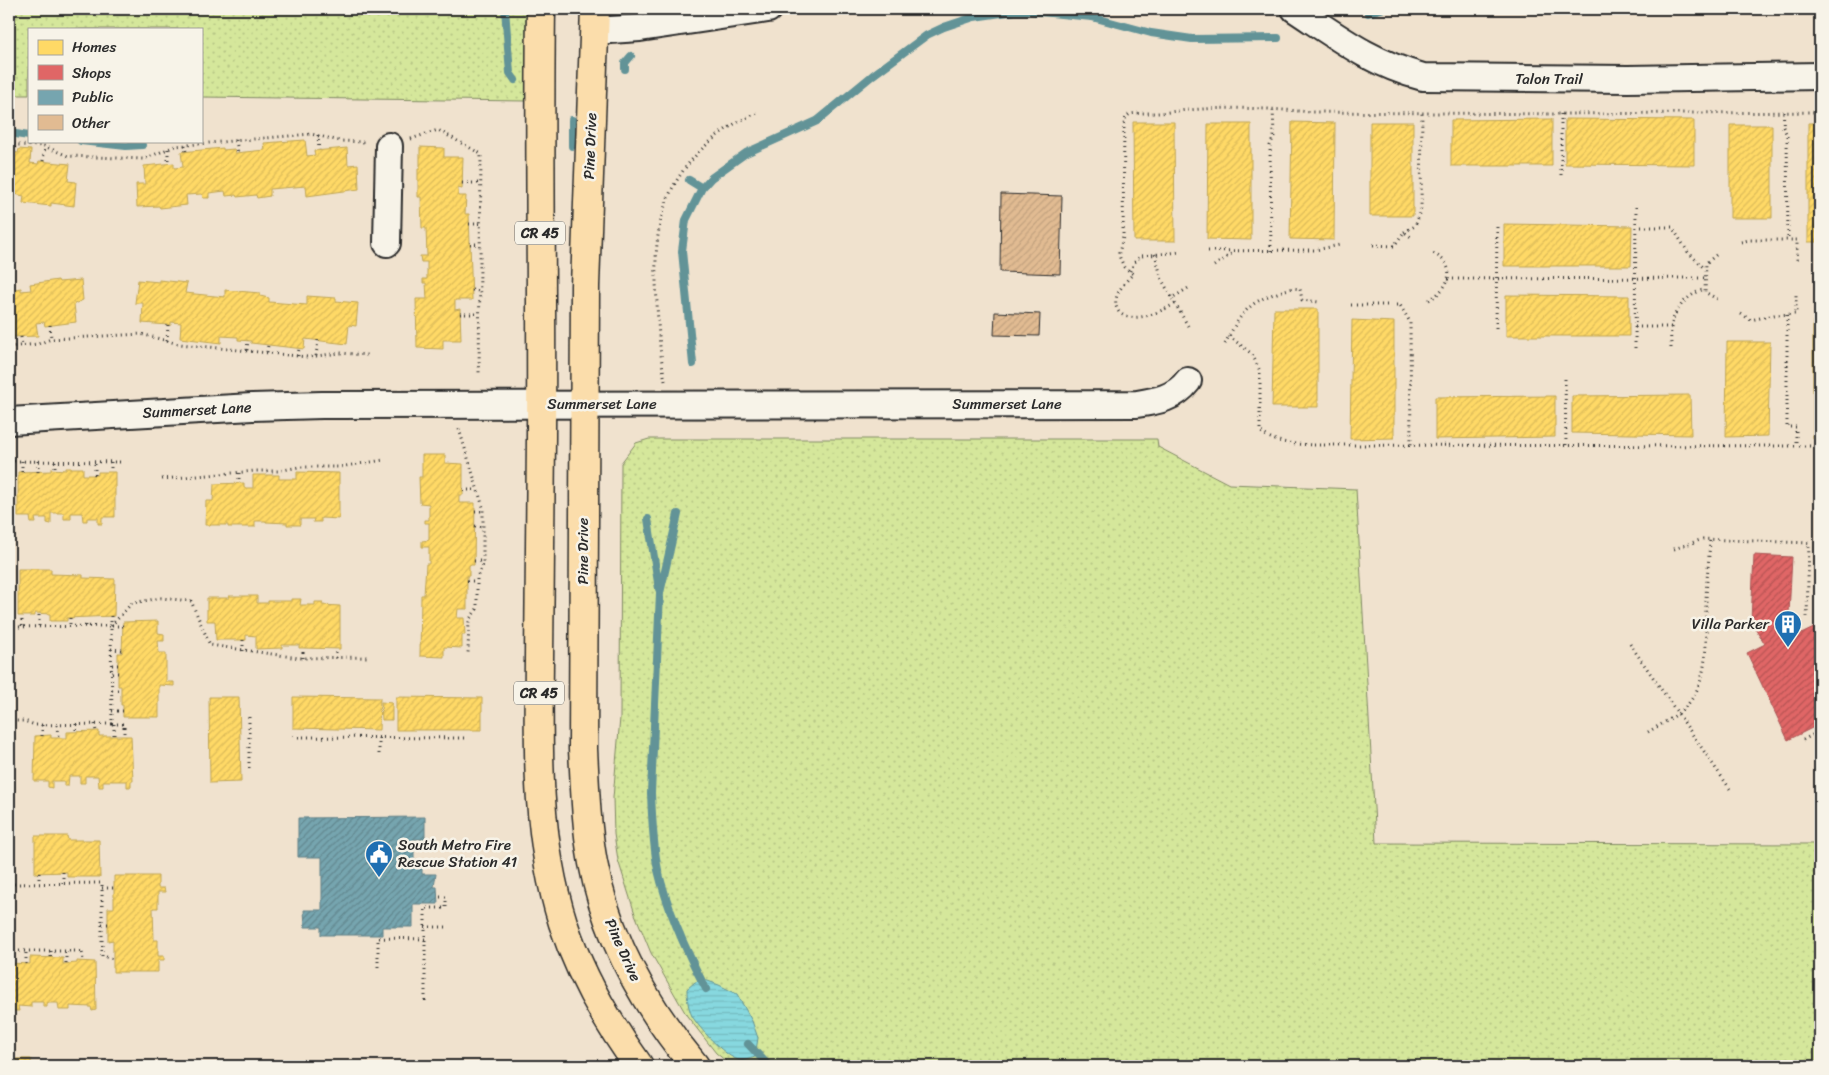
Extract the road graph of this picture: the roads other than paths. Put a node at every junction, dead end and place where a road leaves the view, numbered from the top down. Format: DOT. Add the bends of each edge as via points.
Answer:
graph roads {
  1 [pos="540,9"];
  2 [pos="768,9"];
  3 [pos="1295,9"];
  4 [pos="594,20"];
  5 [pos="1820,76"];
  6 [pos="388,143"];
  7 [pos="387,243"];
  8 [pos="1188,381"];
  9 [pos="541,404"];
  10 [pos="584,404"];
  11 [pos="9,422"];
  12 [pos="639,1066"];
  13 [pos="695,1066"];
  1 -- 9 [label="main road, CR 45"];
  2 -- 4 [label="street" via="640,28"];
  3 -- 5 [label="street, Talon Trail" via="1379,62 1423,77 1628,79"];
  4 -- 10 [label="main road, Pine Drive / CR 45"];
  6 -- 7 [label="street"];
  8 -- 10 [label="street, Summerset Lane" via="1177,393 1137,404"];
  9 -- 10 [label="street, Summerset Lane"];
  9 -- 11 [label="street, Summerset Lane" via="268,406"];
  9 -- 12 [label="main road, CR 45" via="539,773 546,844 562,918 578,962 606,1015"];
  10 -- 13 [label="main road, Pine Drive / CR 45" via="583,749 594,864 612,928 636,979 656,1014"];
}
